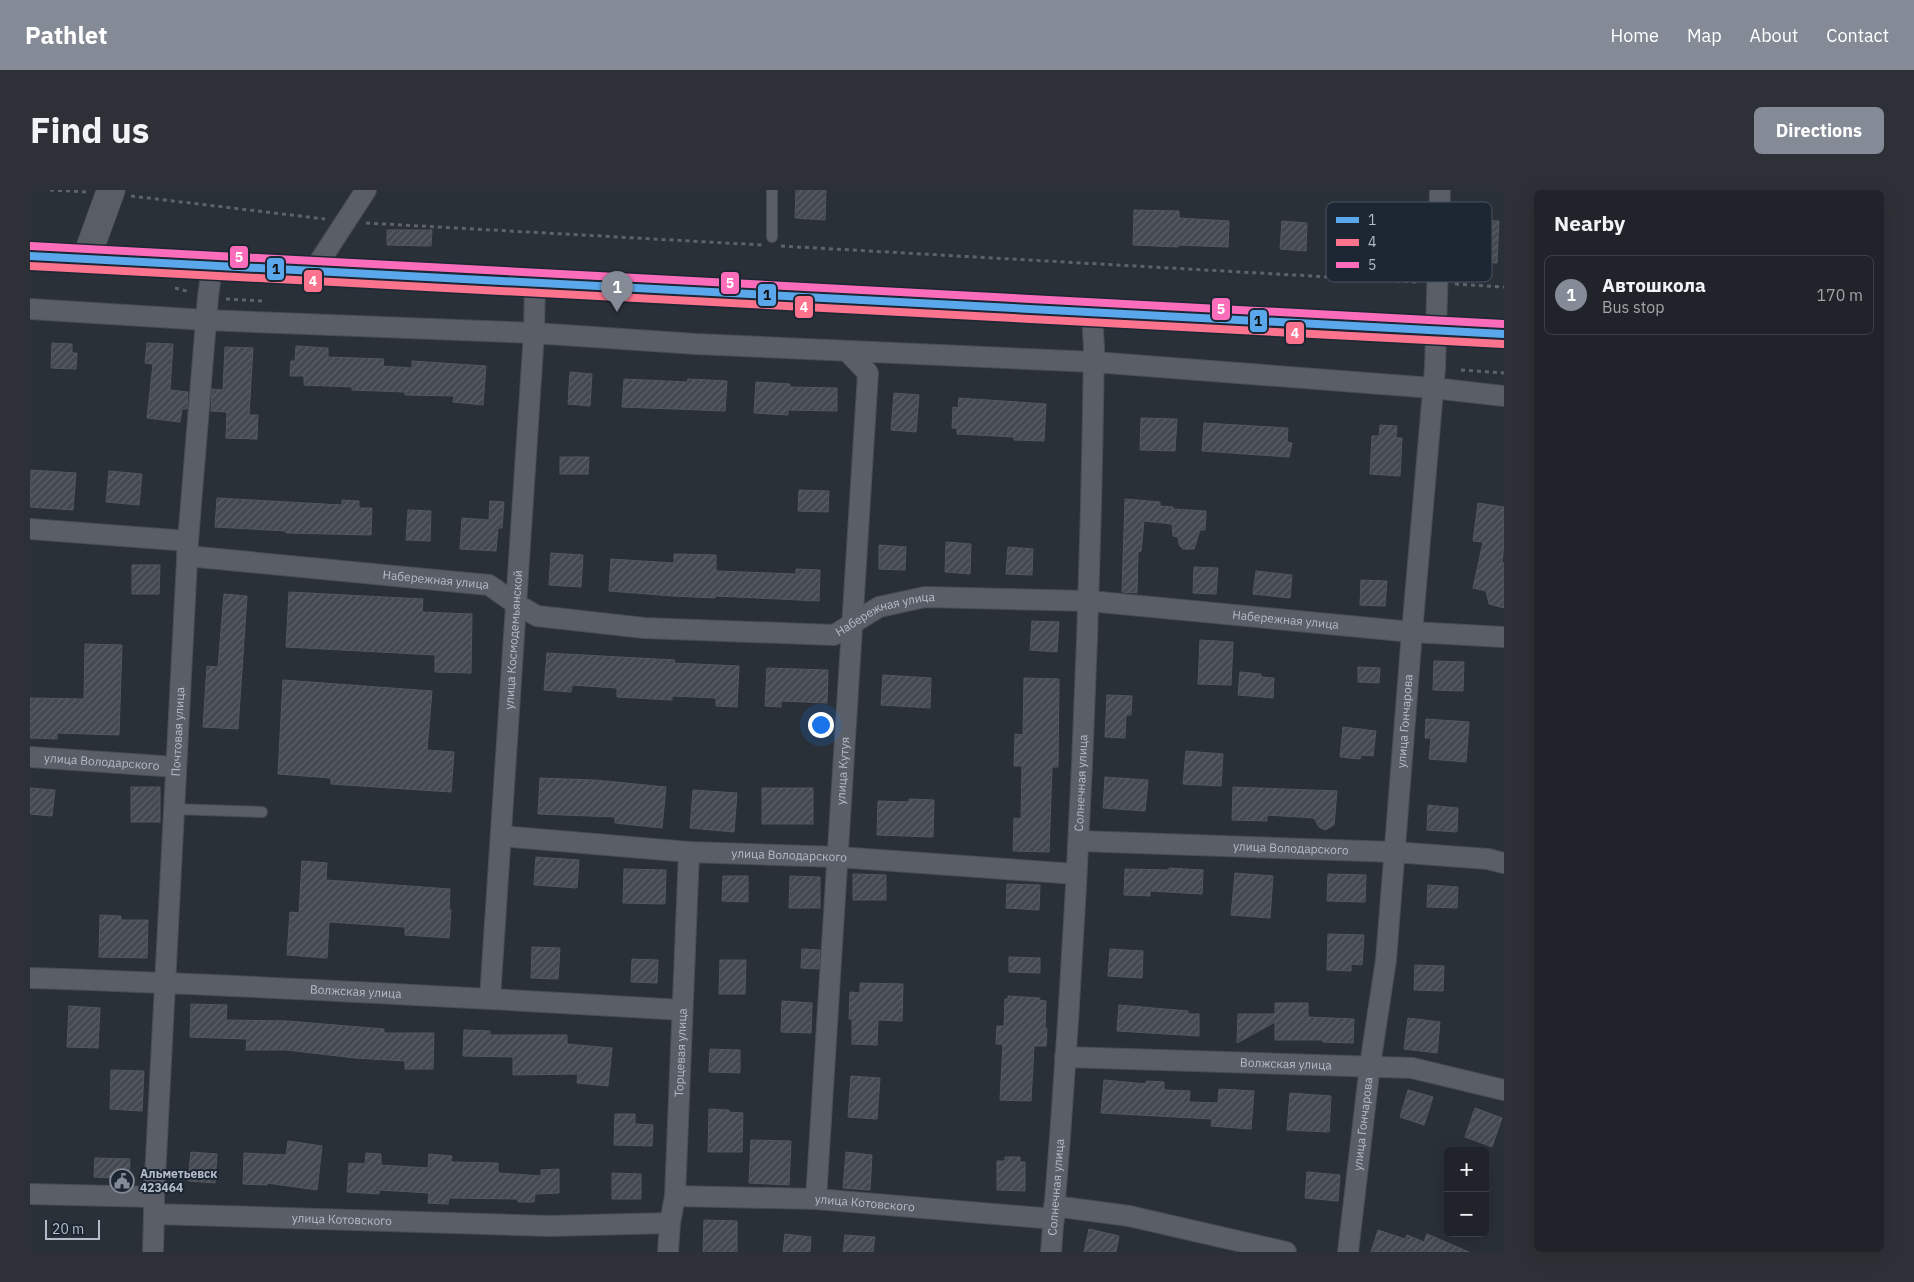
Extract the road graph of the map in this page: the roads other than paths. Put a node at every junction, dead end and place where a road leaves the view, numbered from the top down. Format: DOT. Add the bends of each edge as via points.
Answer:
graph roads {
  1 [pos="111,190"];
  2 [pos="366,190"];
  3 [pos="772,190"];
  4 [pos="772,237"];
  5 [pos="30,256"];
  6 [pos="86,259"];
  7 [pos="212,266"];
  8 [pos="314,270"];
  9 [pos="535,282"];
  10 [pos="1436,282"];
  11 [pos="30,309"];
  12 [pos="1092,313"];
  13 [pos="206,320"];
  14 [pos="1436,331"];
  15 [pos="534,333"];
  16 [pos="1504,334"];
  17 [pos="847,351"];
  18 [pos="1094,362"];
  19 [pos="1433,388"];
  20 [pos="1504,396"];
  21 [pos="30,530"];
  22 [pos="188,549"];
  23 [pos="1089,601"];
  24 [pos="516,604"];
  25 [pos="853,625"];
  26 [pos="1412,632"];
  27 [pos="1504,637"];
  28 [pos="30,757"];
  29 [pos="176,766"];
  30 [pos="173,809"];
  31 [pos="262,812"];
  32 [pos="501,836"];
  33 [pos="1078,841"];
  34 [pos="689,852"];
  35 [pos="1394,852"];
  36 [pos="838,856"];
  37 [pos="1504,863"];
  38 [pos="1076,874"];
  39 [pos="30,978"];
  40 [pos="164,982"];
  41 [pos="490,998"];
  42 [pos="682,1010"];
  43 [pos="1065,1056"];
  44 [pos="1370,1065"];
  45 [pos="1504,1090"];
  46 [pos="30,1194"];
  47 [pos="675,1196"];
  48 [pos="816,1199"];
  49 [pos="154,1206"];
  50 [pos="1054,1212"];
  51 [pos="670,1223"];
  52 [pos="153,1252"];
  53 [pos="668,1252"];
  54 [pos="1051,1252"];
  55 [pos="1286,1252"];
  56 [pos="1348,1252"];
  1 -- 6 [label="main road"];
  2 -- 8 [label="street"];
  3 -- 4 [label="lane"];
  5 -- 6 [label="main road"];
  6 -- 7 [label="main road"];
  7 -- 8 [label="main road"];
  7 -- 13 [label="street, Почтовая улица"];
  8 -- 9 [label="main road"];
  9 -- 12 [label="main road"];
  9 -- 15 [label="street, улица Космодемьянской"];
  10 -- 14 [label="street, улица Гончарова"];
  11 -- 13 [label="street"];
  12 -- 14 [label="main road"];
  12 -- 18 [label="street, Солнечная улица"];
  13 -- 15 [label="street"];
  13 -- 22 [label="street, Почтовая улица"];
  14 -- 16 [label="main road"];
  14 -- 19 [label="street, улица Гончарова"];
  15 -- 17 [label="street"];
  15 -- 24 [label="street, улица Космодемьянской"];
  17 -- 18 [label="street"];
  17 -- 25 [label="street, улица Кутуя" via="868,373"];
  18 -- 19 [label="street"];
  18 -- 23 [label="street, Солнечная улица"];
  19 -- 20 [label="street"];
  19 -- 26 [label="street, улица Гончарова"];
  21 -- 22 [label="street, Набережная улица"];
  22 -- 24 [label="street, Набережная улица" via="488,585"];
  22 -- 29 [label="street, Почтовая улица"];
  23 -- 25 [label="street, Набережная улица" via="925,597 879,607"];
  23 -- 26 [label="street, Набережная улица"];
  23 -- 33 [label="street, Солнечная улица"];
  24 -- 25 [label="street, Набережная улица" via="537,616 644,628 834,635"];
  24 -- 32 [label="street, улица Космодемьянской"];
  25 -- 36 [label="street, улица Кутуя"];
  26 -- 27 [label="street, Набережная улица"];
  26 -- 35 [label="street, улица Гончарова"];
  28 -- 29 [label="street, улица Володарского"];
  29 -- 30 [label="street, Почтовая улица"];
  30 -- 31 [label="lane"];
  30 -- 40 [label="street, Почтовая улица"];
  32 -- 34 [label="street, улица Володарского"];
  32 -- 41 [label="street, улица Космодемьянской"];
  33 -- 35 [label="street, улица Володарского"];
  33 -- 38 [label="street, Солнечная улица"];
  34 -- 36 [label="street, улица Володарского"];
  34 -- 42 [label="street, Торцевая улица"];
  35 -- 37 [label="street, улица Володарского"];
  35 -- 44 [label="street, улица Гончарова" via="1386,960"];
  36 -- 38 [label="street, улица Володарского"];
  36 -- 48 [label="street, улица Кутуя"];
  38 -- 43 [label="street, Солнечная улица"];
  39 -- 40 [label="street, Волжская улица"];
  40 -- 41 [label="street, Волжская улица"];
  40 -- 49 [label="street, Почтовая улица"];
  41 -- 42 [label="street, Волжская улица"];
  42 -- 47 [label="street, Торцевая улица"];
  43 -- 44 [label="street, Волжская улица"];
  43 -- 50 [label="street, Солнечная улица"];
  44 -- 45 [label="street, Волжская улица" via="1412,1068"];
  44 -- 56 [label="street, улица Гончарова"];
  46 -- 49 [label="street, улица Котовского"];
  47 -- 48 [label="street, улица Котовского"];
  47 -- 51 [label="street, Торцевая улица"];
  48 -- 50 [label="street, улица Котовского"];
  49 -- 51 [label="street, улица Котовского" via="549,1226"];
  49 -- 52 [label="street, Почтовая улица"];
  50 -- 54 [label="street, Солнечная улица"];
  50 -- 55 [label="street, улица Котовского" via="1129,1216"];
  51 -- 53 [label="street, Торцевая улица"];
}
